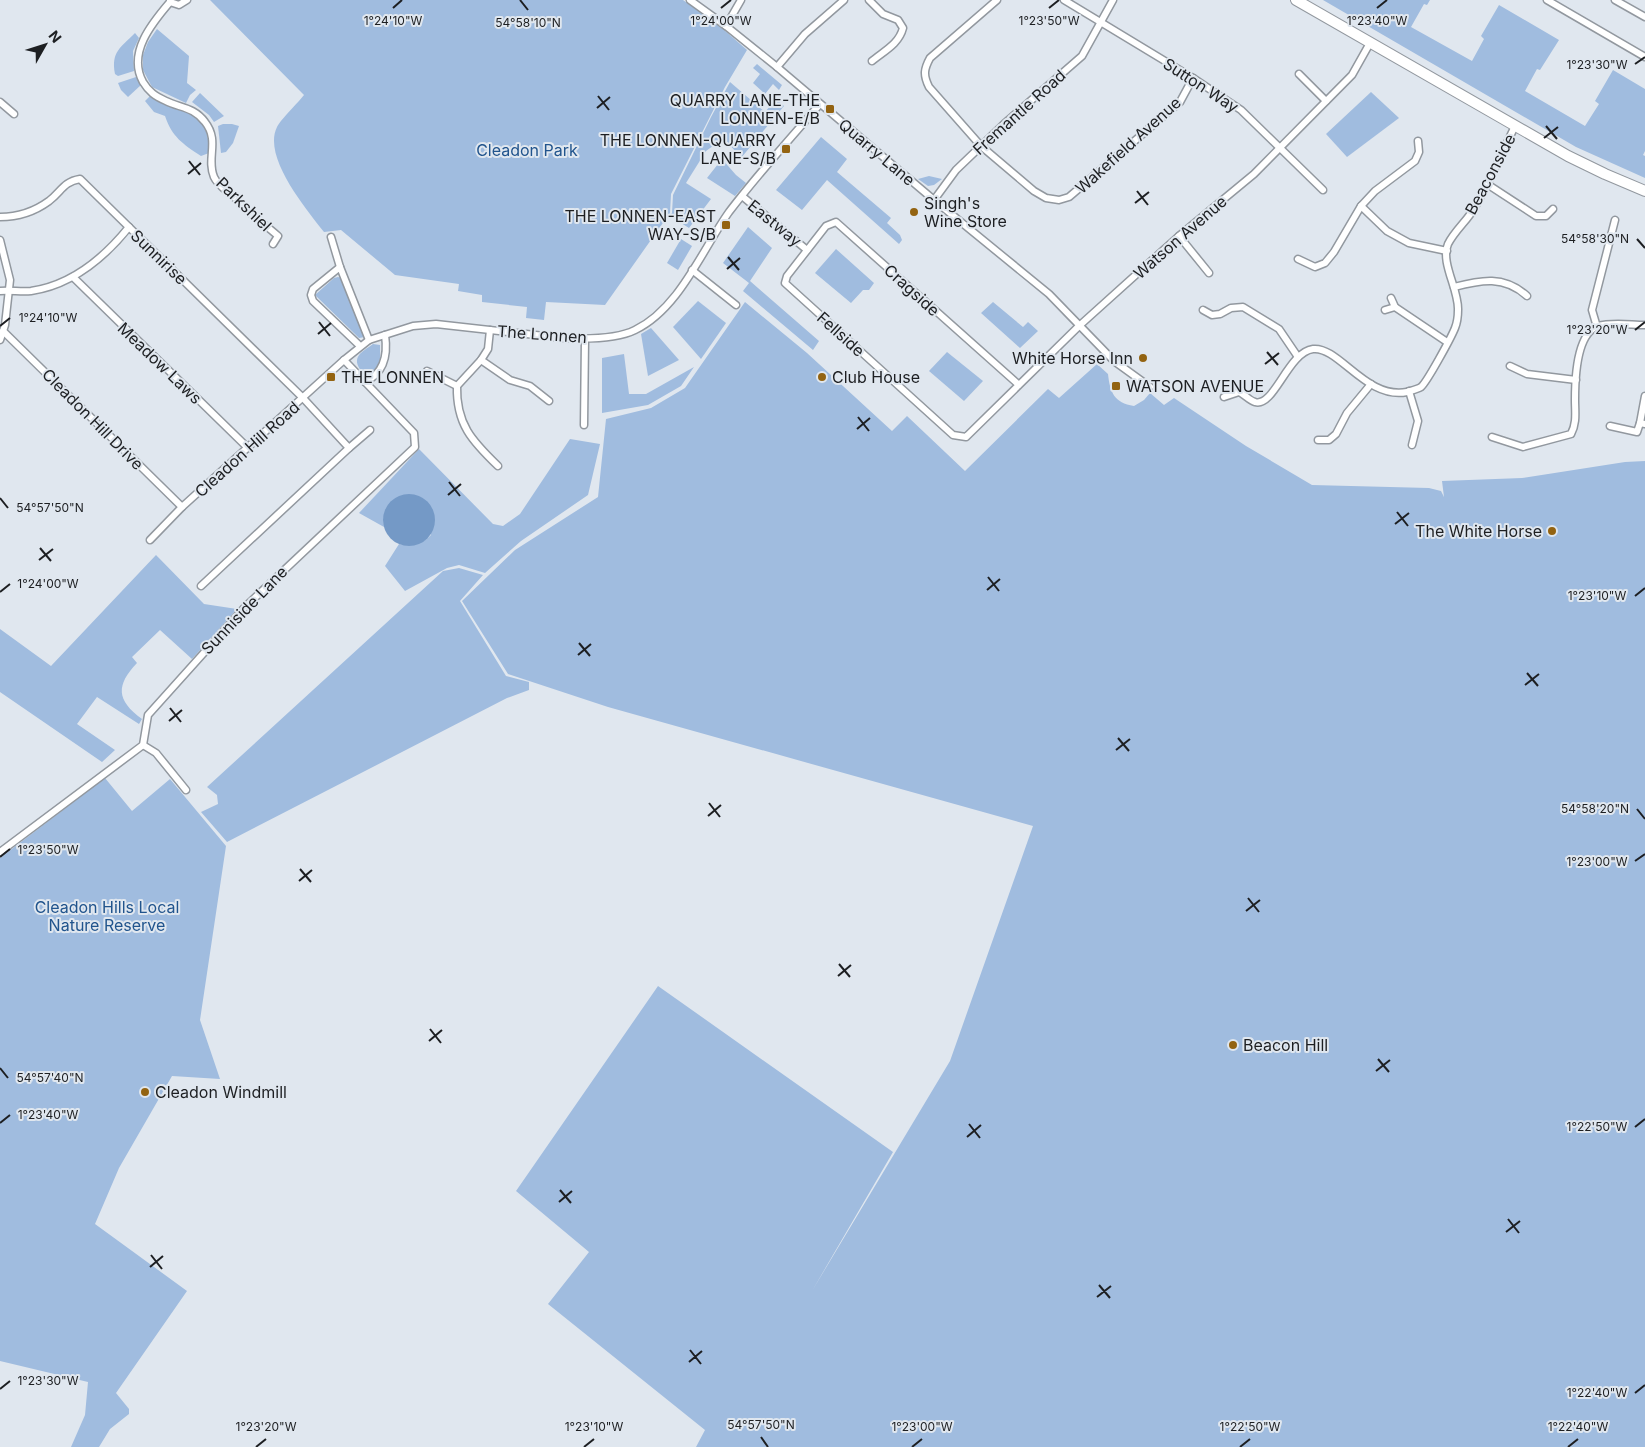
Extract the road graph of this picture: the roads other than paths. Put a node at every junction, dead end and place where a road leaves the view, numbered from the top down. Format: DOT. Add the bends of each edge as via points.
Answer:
graph roads {
  1 [pos="187,0"];
  2 [pos="690,0"];
  3 [pos="741,0"];
  4 [pos="844,0"];
  5 [pos="869,0"];
  6 [pos="997,0"];
  7 [pos="1064,0"];
  8 [pos="1113,0"];
  9 [pos="1296,0"];
  10 [pos="1547,0"];
  11 [pos="1615,0"];
  12 [pos="170,1"];
  13 [pos="1645,17"];
  14 [pos="1100,22"];
  15 [pos="726,26"];
  16 [pos="1370,43"];
  17 [pos="1645,57"];
  18 [pos="872,61"];
  19 [pos="777,67"];
  20 [pos="1299,74"];
  21 [pos="1193,78"];
  22 [pos="1326,101"];
  23 [pos="0,102"];
  24 [pos="820,104"];
  25 [pos="14,114"];
  26 [pos="1515,126"];
  27 [pos="1418,140"];
  28 [pos="981,146"];
  29 [pos="1280,148"];
  30 [pos="1486,184"];
  31 [pos="1323,190"];
  32 [pos="1645,191"];
  33 [pos="742,196"];
  34 [pos="934,200"];
  35 [pos="1361,206"];
  36 [pos="1553,210"];
  37 [pos="0,217"];
  38 [pos="1615,220"];
  39 [pos="129,227"];
  40 [pos="1179,236"];
  41 [pos="331,237"];
  42 [pos="0,240"];
  43 [pos="273,244"];
  44 [pos="808,250"];
  45 [pos="1447,251"];
  46 [pos="1298,259"];
  47 [pos="340,266"];
  48 [pos="692,270"];
  49 [pos="1209,273"];
  50 [pos="73,277"];
  51 [pos="1454,287"];
  52 [pos="9,290"];
  53 [pos="0,291"];
  54 [pos="1527,296"];
  55 [pos="1391,298"];
  56 [pos="736,305"];
  57 [pos="1395,308"];
  58 [pos="1203,310"];
  59 [pos="1385,310"];
  60 [pos="1645,325"];
  61 [pos="1079,326"];
  62 [pos="1597,327"];
  63 [pos="490,330"];
  64 [pos="3,331"];
  65 [pos="385,335"];
  66 [pos="584,339"];
  67 [pos="0,340"];
  68 [pos="369,340"];
  69 [pos="1447,342"];
  70 [pos="360,346"];
  71 [pos="1298,357"];
  72 [pos="344,360"];
  73 [pos="481,360"];
  74 [pos="1510,366"];
  75 [pos="428,370"];
  76 [pos="1576,380"];
  77 [pos="365,382"];
  78 [pos="1371,384"];
  79 [pos="1019,385"];
  80 [pos="458,386"];
  81 [pos="1150,387"];
  82 [pos="1409,391"];
  83 [pos="1224,396"];
  84 [pos="1645,396"];
  85 [pos="303,398"];
  86 [pos="550,401"];
  87 [pos="1642,424"];
  88 [pos="584,425"];
  89 [pos="1610,426"];
  90 [pos="370,430"];
  91 [pos="1492,437"];
  92 [pos="1318,440"];
  93 [pos="1412,445"];
  94 [pos="248,448"];
  95 [pos="349,448"];
  96 [pos="498,466"];
  97 [pos="182,507"];
  98 [pos="150,540"];
  99 [pos="200,586"];
  100 [pos="143,745"];
  101 [pos="186,790"];
  102 [pos="0,852"];
  1 -- 12 [label="street" via="179,5"];
  2 -- 15 [label="street, Quarry Lane"];
  3 -- 15 [label="street"];
  4 -- 19 [label="street" via="805,34"];
  5 -- 18 [label="street" via="883,14 898,20 903,28 896,42"];
  6 -- 28 [label="street, Wakefield Avenue" via="930,58 924,77 929,87"];
  7 -- 14 [label="street, Sutton Way"];
  8 -- 14 [label="street, Fremantle Road"];
  9 -- 16 [label="main road"];
  10 -- 17 [label="street"];
  11 -- 13 [label="street"];
  12 -- 43 [label="street, Parkshiel" via="143,40 138,56 138,73 149,92 193,111 205,121 214,142 214,176 223,188 278,236"];
  14 -- 21 [label="street, Sutton Way"];
  14 -- 28 [label="street, Fremantle Road" via="1082,56"];
  15 -- 19 [label="street, Quarry Lane"];
  16 -- 22 [label="street, Watson Avenue" via="1352,75"];
  16 -- 26 [label="main road"];
  19 -- 24 [label="street, Quarry Lane"];
  20 -- 22 [label="street"];
  21 -- 28 [label="street, Wakefield Avenue" via="1180,102 1069,197 1059,200 1046,198"];
  21 -- 29 [label="street, Sutton Way" via="1241,110"];
  22 -- 29 [label="street, Watson Avenue"];
  23 -- 25 [label="street"];
  24 -- 33 [label="street, The Lonnen"];
  24 -- 34 [label="street, Quarry Lane"];
  26 -- 30 [label="street, Beaconside"];
  26 -- 32 [label="main road" via="1590,167"];
  27 -- 35 [label="street" via="1419,152 1415,161 1375,191"];
  28 -- 34 [label="street, Fremantle Road" via="956,170"];
  29 -- 31 [label="street, Sutton Way"];
  29 -- 40 [label="street, Watson Avenue" via="1254,174"];
  30 -- 36 [label="street" via="1536,216 1546,216"];
  30 -- 45 [label="street, Beaconside" via="1474,209 1447,245"];
  33 -- 44 [label="street, Eastway"];
  33 -- 48 [label="street, The Lonnen"];
  34 -- 61 [label="street, Quarry Lane" via="1049,294"];
  35 -- 45 [label="street" via="1388,231 1409,243"];
  35 -- 46 [label="street" via="1325,263 1315,267"];
  37 -- 39 [label="street, Sunnirise" via="30,212 70,181 80,179"];
  38 -- 62 [label="street" via="1592,310"];
  39 -- 50 [label="street" via="114,247"];
  39 -- 85 [label="street, Sunnirise"];
  40 -- 49 [label="street"];
  40 -- 61 [label="street, Watson Avenue"];
  41 -- 47 [label="street"];
  42 -- 52 [label="street" via="10,280"];
  44 -- 79 [label="street, Cragside" via="826,226 836,222"];
  44 -- 79 [label="street, Fellside" via="786,276 785,283 954,435 966,437"];
  45 -- 51 [label="street" via="1446,259"];
  47 -- 68 [label="street"];
  47 -- 70 [label="street" via="313,289 311,295"];
  48 -- 56 [label="street"];
  48 -- 66 [label="street, The Lonnen" via="672,300 634,331"];
  50 -- 52 [label="street" via="30,291"];
  50 -- 94 [label="street, Meadow Laws"];
  51 -- 54 [label="street" via="1482,280 1497,281 1520,289"];
  51 -- 69 [label="street" via="1458,308 1456,327"];
  52 -- 53 [label="street"];
  52 -- 64 [label="street"];
  55 -- 57 [label="street"];
  57 -- 59 [label="street"];
  57 -- 69 [label="street"];
  58 -- 71 [label="street" via="1212,315 1243,307 1279,329"];
  60 -- 62 [label="street"];
  61 -- 79 [label="street, Watson Avenue"];
  61 -- 81 [label="street, Quarry Lane" via="1116,364"];
  62 -- 76 [label="street" via="1584,338"];
  63 -- 65 [label="street, The Lonnen" via="436,324 414,326"];
  63 -- 66 [label="street, The Lonnen"];
  63 -- 73 [label="street" via="488,349"];
  64 -- 67 [label="street"];
  64 -- 97 [label="street, Cleadon Hill Drive"];
  65 -- 68 [label="street, The Lonnen"];
  65 -- 77 [label="street" via="386,354 382,367"];
  66 -- 88 [label="street"];
  68 -- 70 [label="street, The Lonnen"];
  69 -- 82 [label="street" via="1421,387"];
  70 -- 72 [label="street, The Lonnen"];
  71 -- 78 [label="street" via="1314,349 1329,353"];
  71 -- 83 [label="street" via="1270,395 1261,402 1254,402 1239,392"];
  72 -- 77 [label="street, Sunniside Lane"];
  72 -- 85 [label="street, Cleadon Hill Road"];
  73 -- 80 [label="street"];
  73 -- 86 [label="street" via="510,380 530,386"];
  74 -- 76 [label="street" via="1527,374"];
  75 -- 80 [label="street"];
  76 -- 91 [label="street" via="1575,426 1571,434 1523,447"];
  77 -- 100 [label="street, Sunniside Lane" via="414,433 415,447 245,607 148,715"];
  78 -- 82 [label="street" via="1382,391"];
  78 -- 92 [label="street" via="1347,413 1336,434 1329,440"];
  80 -- 96 [label="street" via="457,402 463,425 476,445"];
  82 -- 93 [label="street" via="1418,421"];
  84 -- 87 [label="street"];
  85 -- 94 [label="street, Cleadon Hill Road"];
  85 -- 95 [label="street, Sunnirise"];
  87 -- 89 [label="street" via="1637,432"];
  90 -- 95 [label="street"];
  94 -- 97 [label="street, Cleadon Hill Road"];
  95 -- 99 [label="street"];
  97 -- 98 [label="street, Cleadon Hill Road"];
  100 -- 101 [label="street" via="156,753"];
  100 -- 102 [label="street"];
}
